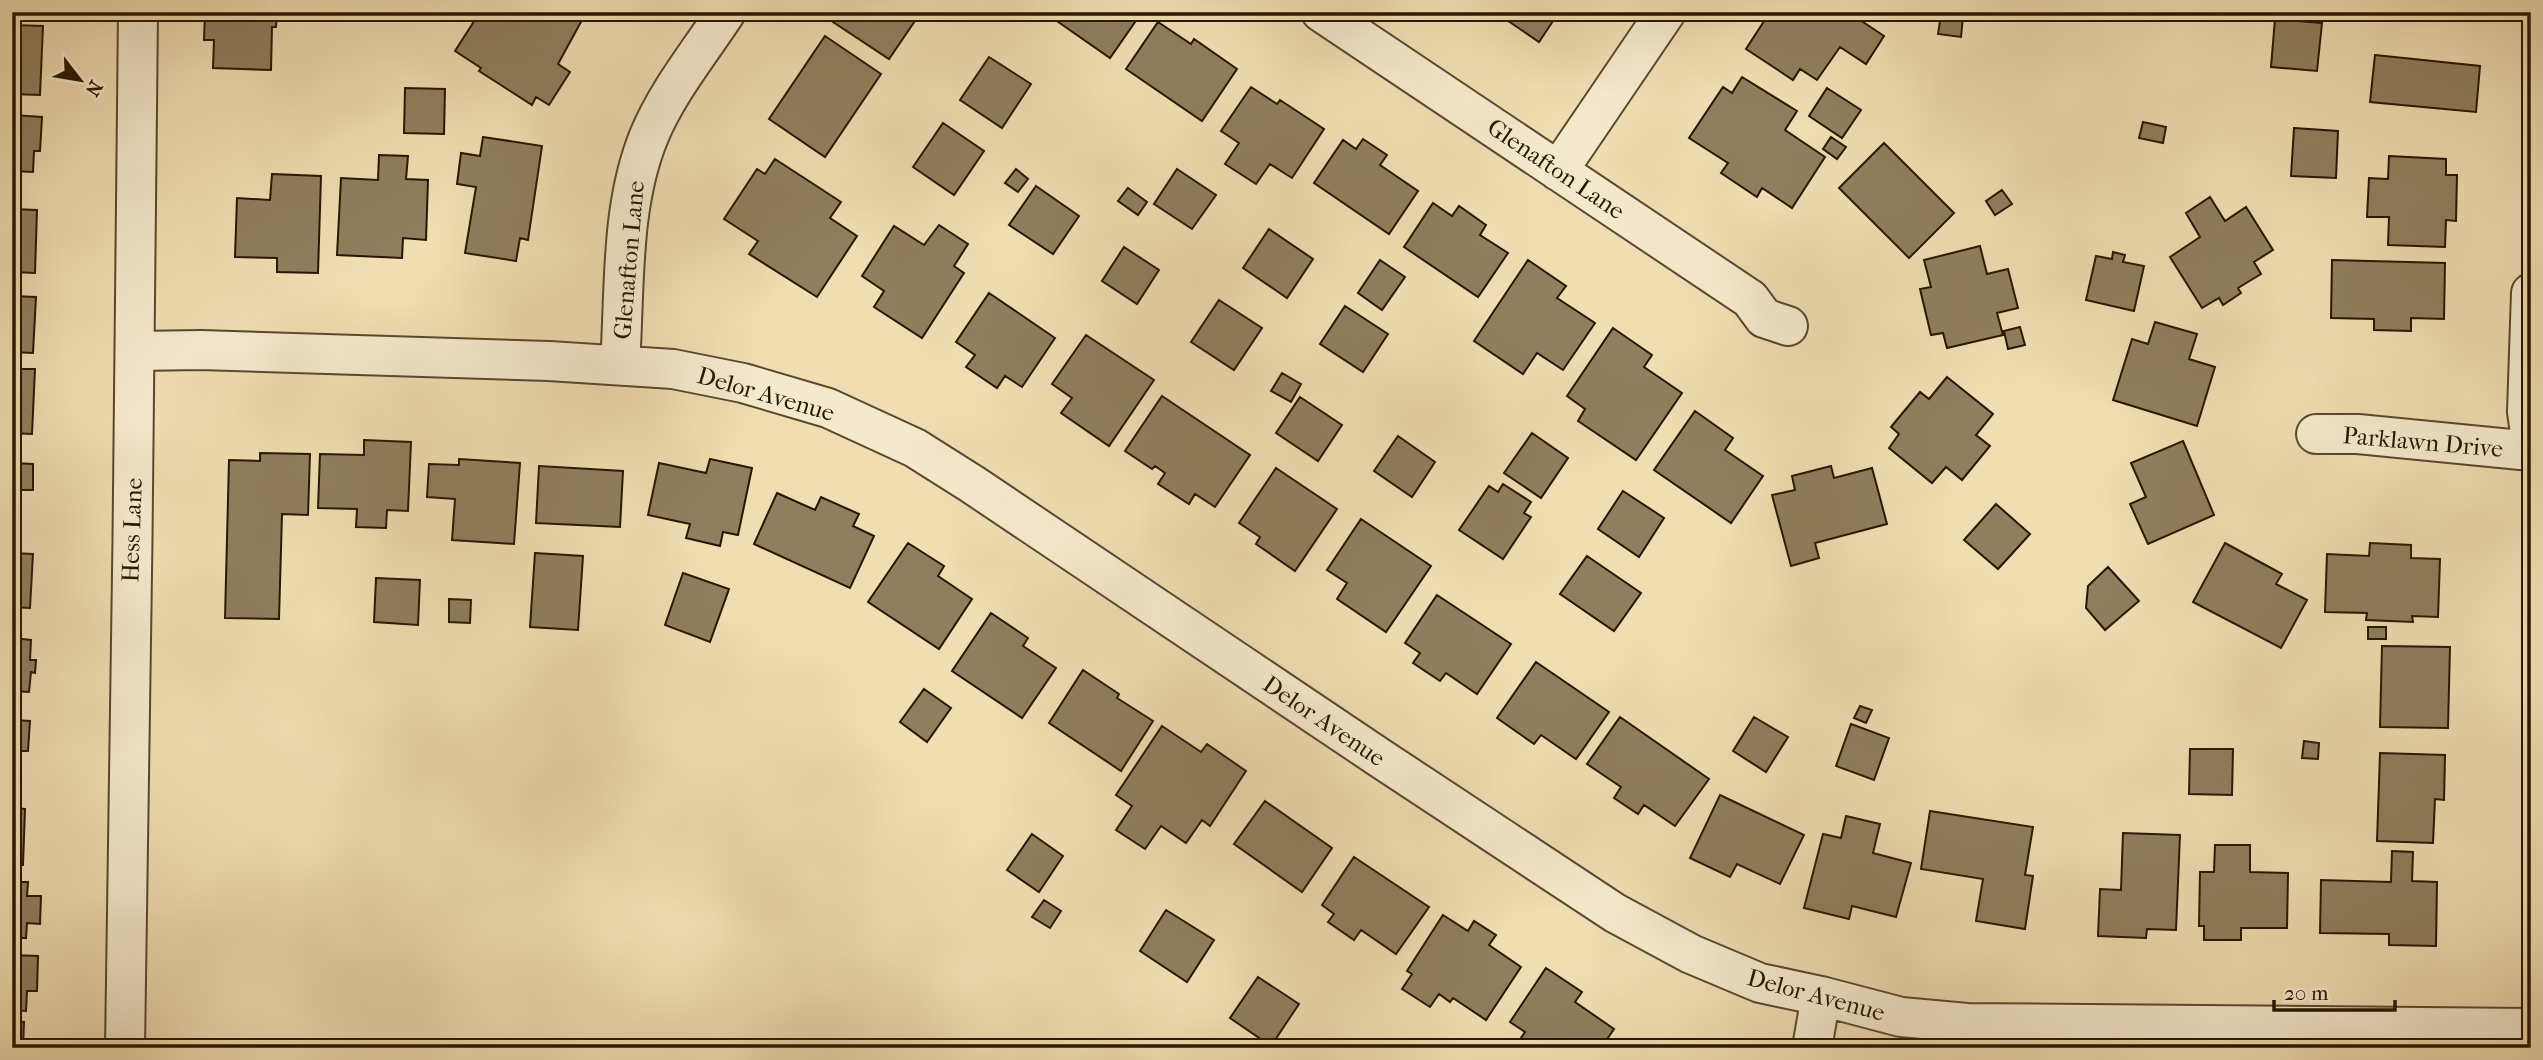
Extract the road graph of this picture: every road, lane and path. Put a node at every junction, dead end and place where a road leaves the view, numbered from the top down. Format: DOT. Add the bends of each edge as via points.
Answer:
graph roads {
  1 [pos="138,12"];
  2 [pos="726,12"];
  3 [pos="1321,12"];
  4 [pos="1666,12"];
  5 [pos="1558,171"];
  6 [pos="2531,293"];
  7 [pos="1788,326"];
  8 [pos="136,351"];
  9 [pos="621,365"];
  10 [pos="2316,434"];
  11 [pos="2531,439"];
  12 [pos="2531,451"];
  13 [pos="1821,996"];
  14 [pos="2531,1028"];
  15 [pos="125,1048"];
  16 [pos="1812,1048"];
  1 -- 8 [label="street, Hess Lane"];
  2 -- 9 [label="street, Glenafton Lane" via="666,103 639,163 629,206"];
  3 -- 5 [label="street, Glenafton Lane"];
  4 -- 5 [label="street"];
  5 -- 7 [label="street, Glenafton Lane" via="1750,299 1764,318"];
  6 -- 11 [label="street" via="2527,400"];
  8 -- 9 [label="street, Delor Avenue"];
  8 -- 15 [label="street, Hess Lane"];
  9 -- 13 [label="street, Delor Avenue" via="673,369 743,383 828,408 915,448 1615,913 1691,954 1760,983"];
  10 -- 12 [label="street, Parklawn Drive"];
  13 -- 14 [label="street, Delor Avenue" via="1901,1017 1967,1023"];
  13 -- 16 [label="street"];
}
